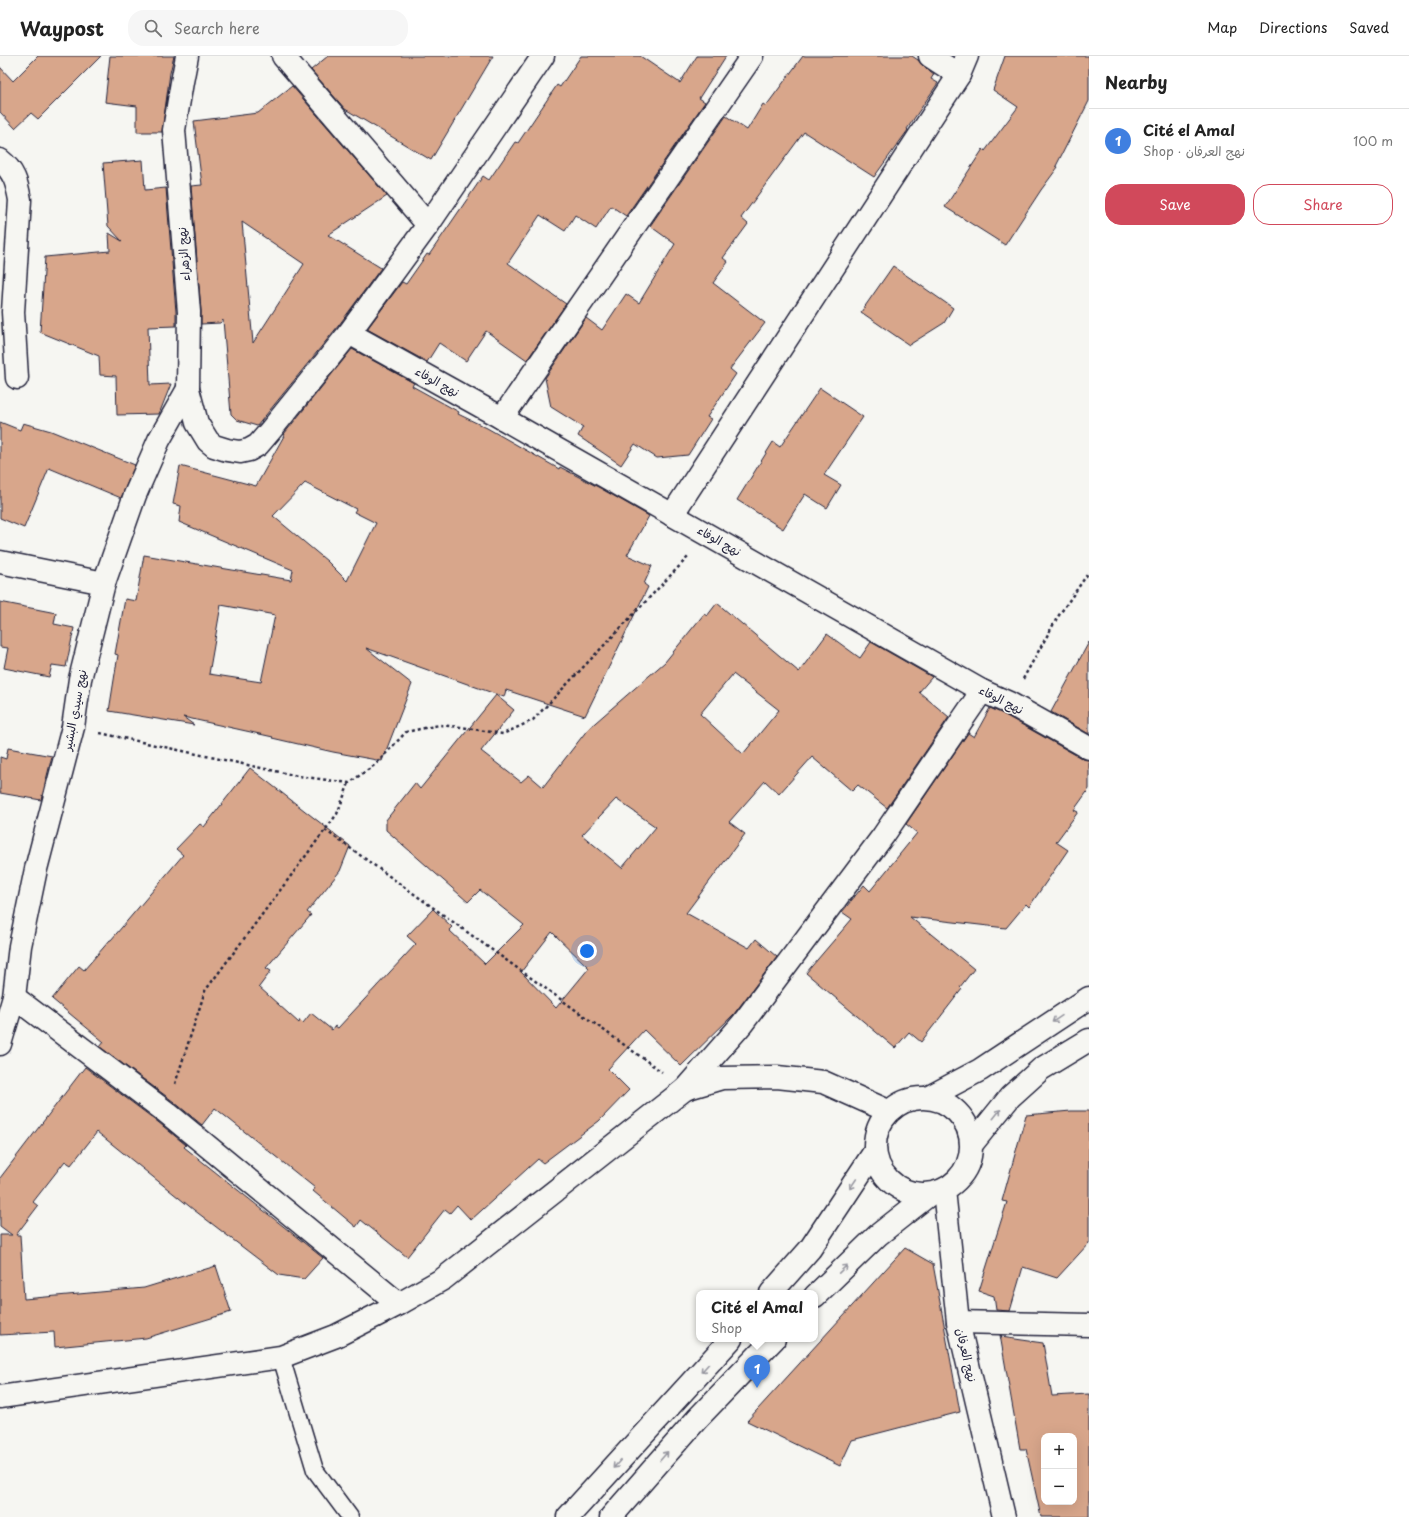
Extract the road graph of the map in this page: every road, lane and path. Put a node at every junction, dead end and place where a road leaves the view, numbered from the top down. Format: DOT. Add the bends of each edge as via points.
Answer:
graph roads {
  1 [pos="187,56"];
  2 [pos="283,56"];
  3 [pos="543,56"];
  4 [pos="752,56"];
  5 [pos="930,56"];
  6 [pos="963,66"];
  7 [pos="0,160"];
  8 [pos="428,225"];
  9 [pos="349,333"];
  10 [pos="17,378"];
  11 [pos="188,389"];
  12 [pos="502,418"];
  13 [pos="672,515"];
  14 [pos="709,535"];
  15 [pos="0,562"];
  16 [pos="1089,572"];
  17 [pos="104,583"];
  18 [pos="982,692"];
  19 [pos="1009,704"];
  20 [pos="73,726"];
  21 [pos="1089,748"];
  22 [pos="349,783"];
  23 [pos="325,830"];
  24 [pos="14,996"];
  25 [pos="1089,998"];
  26 [pos="1089,1040"];
  27 [pos="0,1044"];
  28 [pos="685,1089"];
  29 [pos="929,1097"];
  30 [pos="888,1111"];
  31 [pos="166,1112"];
  32 [pos="972,1144"];
  33 [pos="875,1151"];
  34 [pos="937,1192"];
  35 [pos="775,1290"];
  36 [pos="818,1293"];
  37 [pos="399,1304"];
  38 [pos="958,1322"];
  39 [pos="1089,1325"];
  40 [pos="728,1342"];
  41 [pos="771,1342"];
  42 [pos="281,1357"];
  43 [pos="0,1397"];
  44 [pos="350,1517"];
  45 [pos="568,1517"];
  46 [pos="611,1517"];
  47 [pos="1004,1517"];
  1 -- 11 [label="street, نهج الزهراء" via="174,130 189,312"];
  2 -- 8 [label="street"];
  3 -- 8 [label="street"];
  4 -- 12 [label="street"];
  5 -- 6 [label="street"];
  6 -- 13 [label="street"];
  7 -- 10 [label="street" via="13,173 20,200 13,312"];
  8 -- 9 [label="street"];
  9 -- 11 [label="street, نهج الزهراء" via="270,431 258,445 249,450 227,450 208,441 200,429"];
  9 -- 12 [label="street, نهج الوفاء"];
  11 -- 17 [label="street, نهج سيدي البشير" via="159,440 135,495"];
  12 -- 13 [label="street, نهج الوفاء"];
  13 -- 14 [label="street, نهج الوفاء"];
  14 -- 18 [label="street, نهج الوفاء"];
  14 -- 22 [label="path" via="533,720 504,734 462,726 439,725 406,732 376,764"];
  15 -- 17 [label="street"];
  16 -- 19 [label="path" via="1057,618"];
  17 -- 20 [label="street, نهج سيدي البشير" via="80,679"];
  18 -- 19 [label="street, نهج الوفاء"];
  18 -- 28 [label="street" via="883,836 742,1024"];
  19 -- 21 [label="street, نهج الوفاء"];
  20 -- 22 [label="path" via="298,776"];
  20 -- 24 [label="street, نهج سيدي البشير" via="36,869 20,946"];
  22 -- 23 [label="path" via="337,814"];
  23 -- 28 [label="path"];
  23 -- 31 [label="path" via="205,991"];
  24 -- 27 [label="street, نهج سيدي البشير"];
  24 -- 31 [label="street"];
  25 -- 29 [label="street, one-way" via="980,1070"];
  32 -- 26 [label="street, one-way" via="1010,1097 1036,1074"];
  28 -- 30 [label="street" via="722,1078 777,1077 823,1082"];
  28 -- 37 [label="street" via="443,1279"];
  29 -- 30 [label="street" via="914,1098"];
  29 -- 32 [label="street" via="954,1108 969,1130"];
  30 -- 33 [label="street" via="875,1137"];
  31 -- 37 [label="street"];
  32 -- 34 [label="street" via="965,1171 956,1182"];
  33 -- 34 [label="street" via="879,1166 888,1179 900,1188 914,1194"];
  33 -- 35 [label="street, one-way" via="810,1249"];
  36 -- 34 [label="street, one-way" via="878,1235"];
  34 -- 38 [label="street, نهج العرفان"];
  37 -- 42 [label="street" via="336,1336"];
  38 -- 39 [label="street"];
  38 -- 47 [label="street, نهج العرفان"];
  40 -- 45 [label="street, one-way"];
  46 -- 41 [label="street, one-way" via="697,1419"];
  42 -- 43 [label="street"];
  42 -- 44 [label="lane" via="315,1470"];
}
